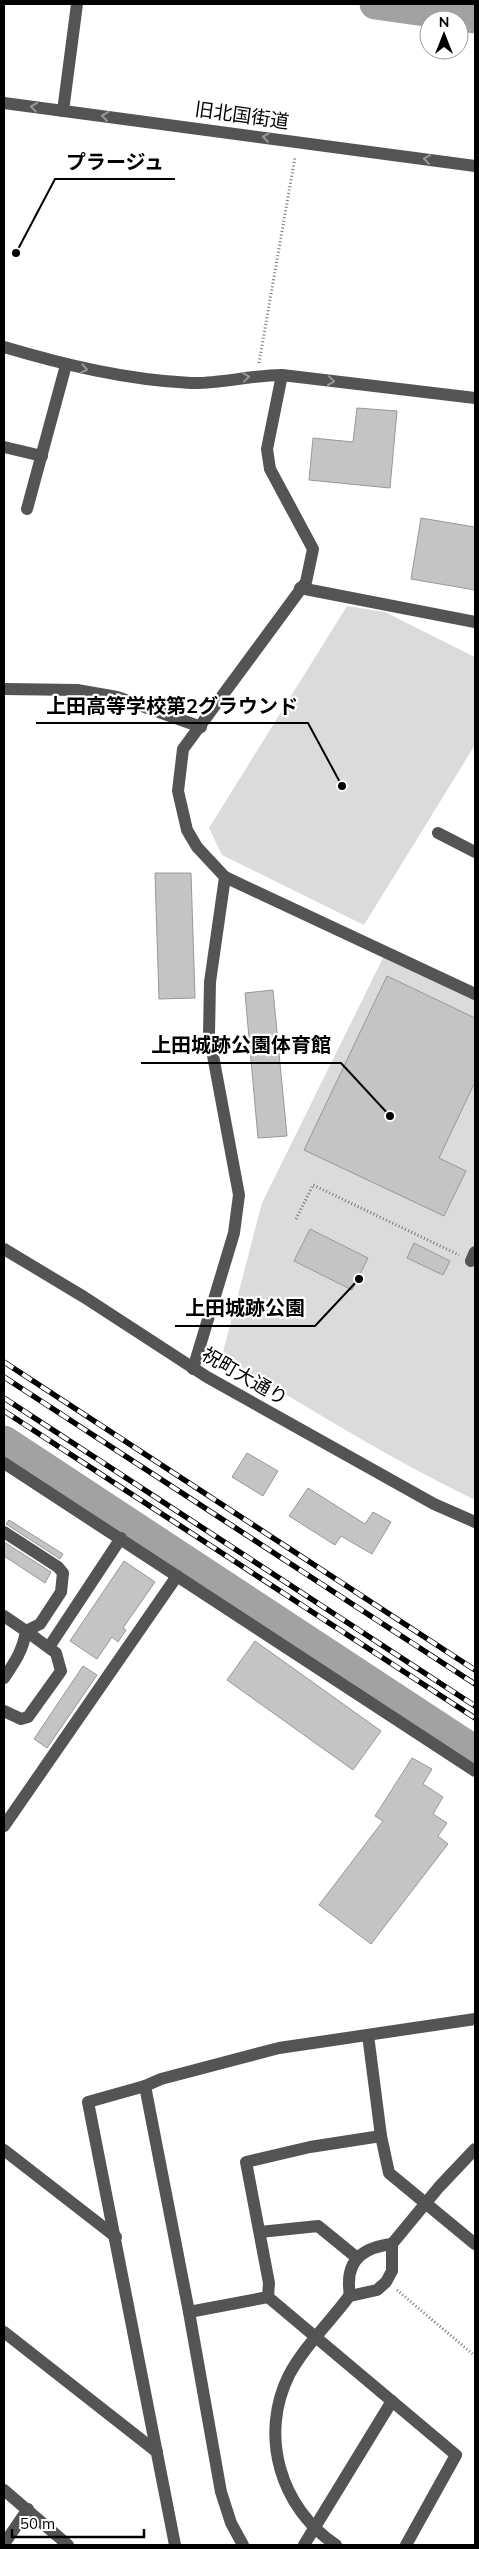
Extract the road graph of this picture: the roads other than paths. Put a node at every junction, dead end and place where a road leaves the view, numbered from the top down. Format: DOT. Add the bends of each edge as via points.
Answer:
graph roads {
  1 [pos="77,4"];
  2 [pos="4,103"];
  3 [pos="63,111"];
  4 [pos="475,166"];
  5 [pos="4,347"];
  6 [pos="66,365"];
  7 [pos="282,375"];
  8 [pos="475,398"];
  9 [pos="4,447"];
  10 [pos="42,456"];
  11 [pos="27,509"];
  12 [pos="300,588"];
  13 [pos="475,622"];
  14 [pos="4,689"];
  15 [pos="201,727"];
  16 [pos="438,833"];
  17 [pos="475,852"];
  18 [pos="225,877"];
  19 [pos="475,994"];
  20 [pos="4,1248"];
  21 [pos="193,1369"];
  22 [pos="4,1463"];
  23 [pos="475,1522"];
  24 [pos="4,1532"];
  25 [pos="121,1538"];
  26 [pos="177,1576"];
  27 [pos="4,1616"];
  28 [pos="26,1631"];
  29 [pos="49,1647"];
  30 [pos="4,1678"];
  31 [pos="4,1711"];
  32 [pos="475,1771"];
  33 [pos="4,1826"];
  34 [pos="475,2019"];
  35 [pos="368,2035"];
  36 [pos="145,2086"];
  37 [pos="381,2136"];
  38 [pos="475,2149"];
  39 [pos="4,2150"];
  40 [pos="425,2204"];
  41 [pos="260,2232"];
  42 [pos="116,2237"];
  43 [pos="392,2244"];
  44 [pos="475,2244"];
  45 [pos="356,2257"];
  46 [pos="350,2296"];
  47 [pos="268,2297"];
  48 [pos="189,2312"];
  49 [pos="4,2332"];
  50 [pos="317,2337"];
  51 [pos="392,2401"];
  52 [pos="157,2452"];
  53 [pos="4,2490"];
  54 [pos="28,2509"];
  55 [pos="315,2528"];
  56 [pos="4,2544"];
  57 [pos="68,2545"];
  58 [pos="176,2545"];
  59 [pos="243,2545"];
  60 [pos="304,2545"];
  61 [pos="336,2545"];
  62 [pos="406,2545"];
  1 -- 3 [label="street"];
  3 -- 2 [label="street, 旧北国街道, one-way"];
  4 -- 3 [label="street, 旧北国街道, one-way"];
  5 -- 6 [label="street"];
  6 -- 7 [label="street, one-way" via="192,383"];
  6 -- 10 [label="street"];
  7 -- 8 [label="street, one-way"];
  7 -- 12 [label="street" via="267,449 270,469 313,549 306,582"];
  9 -- 10 [label="street"];
  10 -- 11 [label="street"];
  12 -- 13 [label="street"];
  12 -- 15 [label="street"];
  14 -- 15 [label="street" via="77,690 117,697"];
  15 -- 18 [label="street" via="183,749 178,791 187,830 197,847"];
  16 -- 17 [label="street"];
  18 -- 19 [label="street"];
  18 -- 21 [label="street" via="210,982 209,1034 239,1195 234,1234"];
  20 -- 21 [label="street, 祝町大通り"];
  21 -- 23 [label="street, 祝町大通り" via="434,1504"];
  22 -- 25 [label="street"];
  24 -- 28 [label="street" via="63,1573 62,1592 40,1624"];
  25 -- 26 [label="street"];
  25 -- 29 [label="street"];
  26 -- 32 [label="street"];
  26 -- 33 [label="street"];
  27 -- 28 [label="street"];
  28 -- 29 [label="street"];
  28 -- 30 [label="street" via="18,1658"];
  29 -- 31 [label="street" via="59,1659 60,1671 55,1681 28,1717 21,1719"];
  34 -- 35 [label="street"];
  35 -- 36 [label="street" via="279,2048"];
  35 -- 37 [label="street"];
  36 -- 42 [label="street" via="88,2102"];
  36 -- 48 [label="street"];
  37 -- 40 [label="street" via="389,2173"];
  37 -- 41 [label="street" via="310,2147 246,2162"];
  38 -- 40 [label="street"];
  39 -- 42 [label="street"];
  40 -- 43 [label="street"];
  40 -- 44 [label="street"];
  41 -- 45 [label="street" via="318,2226"];
  41 -- 47 [label="street" via="269,2283"];
  42 -- 52 [label="street"];
  43 -- 45 [label="street" via="376,2247"];
  43 -- 46 [label="street" via="392,2271 386,2282 378,2290"];
  45 -- 46 [label="street" via="350,2270"];
  46 -- 50 [label="street"];
  47 -- 48 [label="street"];
  47 -- 50 [label="street"];
  48 -- 59 [label="street" via="221,2492 231,2523"];
  49 -- 52 [label="street"];
  50 -- 51 [label="street"];
  50 -- 55 [label="street" via="289,2375 279,2399 275,2430 280,2473 300,2513"];
  51 -- 55 [label="street"];
  51 -- 62 [label="street" via="456,2455"];
  52 -- 58 [label="street"];
  53 -- 54 [label="street"];
  54 -- 56 [label="street"];
  54 -- 57 [label="street"];
  55 -- 60 [label="street"];
  55 -- 61 [label="street"];
}
